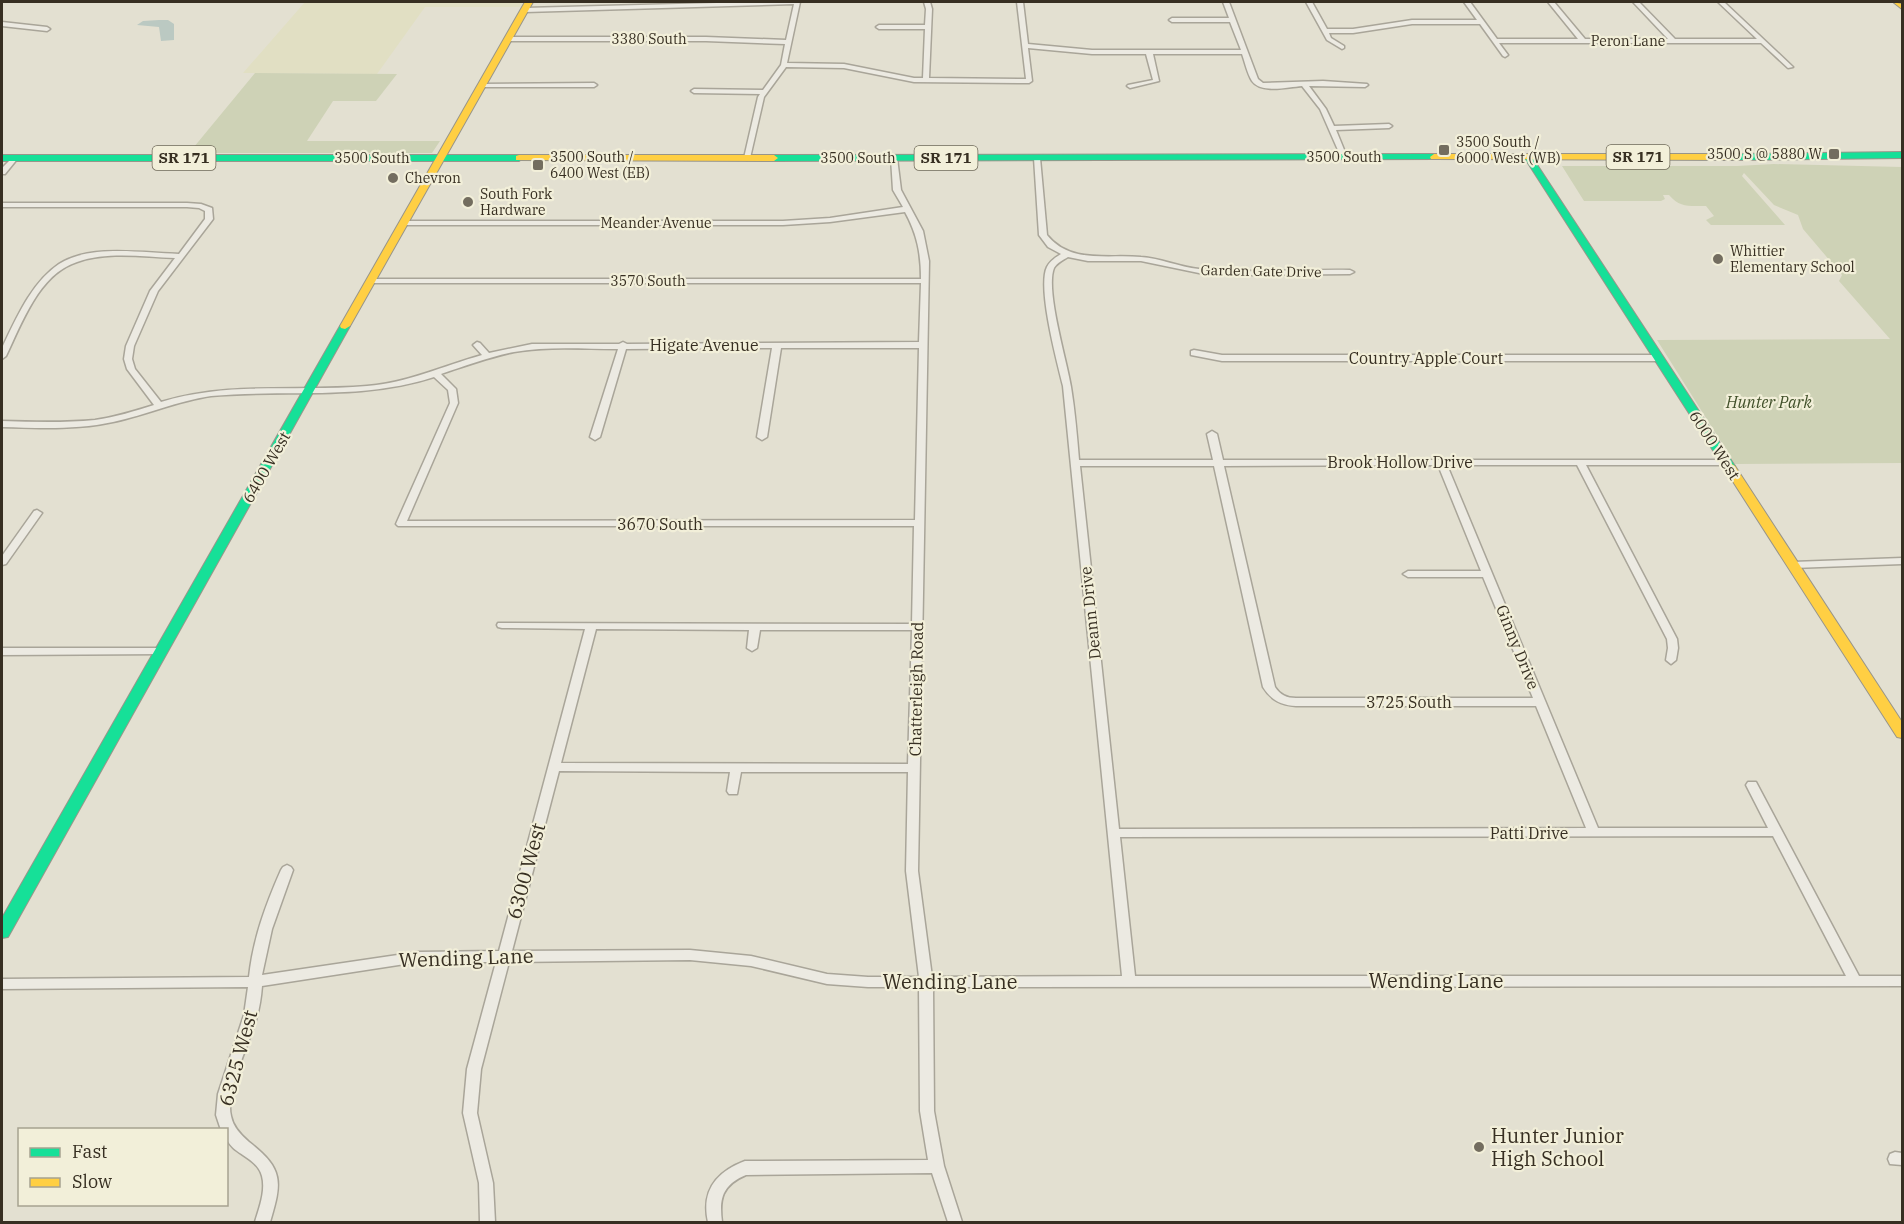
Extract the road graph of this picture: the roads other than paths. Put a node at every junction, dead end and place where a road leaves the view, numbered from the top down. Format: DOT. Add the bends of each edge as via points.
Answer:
graph roads {
  1 [pos="797,2"];
  2 [pos="927,2"];
  3 [pos="1020,2"];
  4 [pos="1226,2"];
  5 [pos="1310,2"];
  6 [pos="1467,2"];
  7 [pos="1551,2"];
  8 [pos="1636,2"];
  9 [pos="1721,2"];
  10 [pos="1896,2"];
  11 [pos="527,6"];
  12 [pos="1902,7"];
  13 [pos="1172,20"];
  14 [pos="1232,20"];
  15 [pos="1481,22"];
  16 [pos="2,24"];
  17 [pos="879,27"];
  18 [pos="928,27"];
  19 [pos="47,29"];
  20 [pos="1325,32"];
  21 [pos="508,39"];
  22 [pos="1494,41"];
  23 [pos="1583,41"];
  24 [pos="1672,41"];
  25 [pos="1762,41"];
  26 [pos="789,42"];
  27 [pos="1025,45"];
  28 [pos="1342,47"];
  29 [pos="1149,52"];
  30 [pos="1244,52"];
  31 [pos="1505,56"];
  32 [pos="784,65"];
  33 [pos="1790,67"];
  34 [pos="926,80"];
  35 [pos="1304,84"];
  36 [pos="594,85"];
  37 [pos="1365,85"];
  38 [pos="482,86"];
  39 [pos="1130,86"];
  40 [pos="694,91"];
  41 [pos="763,92"];
  42 [pos="1389,126"];
  43 [pos="1331,128"];
  44 [pos="1902,155"];
  45 [pos="1528,157"];
  46 [pos="1823,157"];
  47 [pos="8,158"];
  48 [pos="441,158"];
  49 [pos="747,158"];
  50 [pos="894,158"];
  51 [pos="1037,158"];
  52 [pos="1344,158"];
  53 [pos="1902,164"];
  54 [pos="2,172"];
  55 [pos="2,205"];
  56 [pos="907,209"];
  57 [pos="404,224"];
  58 [pos="1068,254"];
  59 [pos="181,255"];
  60 [pos="1350,272"];
  61 [pos="372,281"];
  62 [pos="925,281"];
  63 [pos="477,345"];
  64 [pos="623,345"];
  65 [pos="777,345"];
  66 [pos="924,345"];
  67 [pos="1194,353"];
  68 [pos="486,355"];
  69 [pos="2,356"];
  70 [pos="1658,358"];
  71 [pos="435,374"];
  72 [pos="309,391"];
  73 [pos="159,405"];
  74 [pos="2,424"];
  75 [pos="1212,434"];
  76 [pos="595,437"];
  77 [pos="762,437"];
  78 [pos="1441,462"];
  79 [pos="1580,462"];
  80 [pos="1726,462"];
  81 [pos="1074,463"];
  82 [pos="1219,463"];
  83 [pos="37,513"];
  84 [pos="920,523"];
  85 [pos="1902,561"];
  86 [pos="2,562"];
  87 [pos="1793,564"];
  88 [pos="1408,574"];
  89 [pos="1487,574"];
  90 [pos="502,625"];
  91 [pos="591,626"];
  92 [pos="755,627"];
  93 [pos="917,627"];
  94 [pos="752,648"];
  95 [pos="2,652"];
  96 [pos="161,652"];
  97 [pos="1671,660"];
  98 [pos="1540,702"];
  99 [pos="1902,733"];
  100 [pos="553,767"];
  101 [pos="736,767"];
  102 [pos="914,768"];
  103 [pos="1752,785"];
  104 [pos="733,791"];
  105 [pos="1594,832"];
  106 [pos="1777,832"];
  107 [pos="1113,833"];
  108 [pos="286,870"];
  109 [pos="2,932"];
  110 [pos="503,956"];
  111 [pos="1855,981"];
  112 [pos="1902,981"];
  113 [pos="254,982"];
  114 [pos="926,982"];
  115 [pos="1129,982"];
  116 [pos="2,984"];
  117 [pos="937,1166"];
  118 [pos="263,1222"];
  119 [pos="488,1222"];
  120 [pos="715,1222"];
  121 [pos="955,1222"];
  1 -- 11 [label="street"];
  1 -- 26 [label="street"];
  2 -- 18 [label="street"];
  3 -- 27 [label="street"];
  4 -- 14 [label="street"];
  5 -- 20 [label="street"];
  6 -- 15 [label="street"];
  7 -- 23 [label="street"];
  8 -- 24 [label="street"];
  9 -- 25 [label="street"];
  10 -- 12 [label="main road"];
  11 -- 21 [label="main road, 6400 West"];
  13 -- 14 [label="street"];
  14 -- 30 [label="street"];
  15 -- 20 [label="street" via="1412,22"];
  15 -- 22 [label="street"];
  16 -- 19 [label="street"];
  17 -- 18 [label="street"];
  18 -- 34 [label="street"];
  20 -- 28 [label="street"];
  21 -- 26 [label="street, 3380 South"];
  21 -- 38 [label="main road, 6400 West"];
  22 -- 23 [label="street, Peron Lane"];
  22 -- 31 [label="street"];
  23 -- 24 [label="street, Peron Lane"];
  24 -- 25 [label="street, Peron Lane"];
  25 -- 33 [label="street"];
  26 -- 32 [label="street"];
  27 -- 29 [label="street" via="1087,52"];
  27 -- 34 [label="street" via="1029,81"];
  29 -- 30 [label="street"];
  29 -- 39 [label="street" via="1156,81"];
  30 -- 35 [label="street" via="1258,83"];
  32 -- 34 [label="street" via="844,66 901,79"];
  32 -- 41 [label="street"];
  35 -- 37 [label="street"];
  35 -- 43 [label="street" via="1323,109"];
  36 -- 38 [label="street"];
  38 -- 48 [label="main road, 6400 West"];
  40 -- 41 [label="street"];
  41 -- 49 [label="street"];
  42 -- 43 [label="street"];
  43 -- 52 [label="street"];
  44 -- 46 [label="main road, 3500 South / SR 171"];
  45 -- 46 [label="main road, 3500 South / SR 171"];
  45 -- 52 [label="main road, 3500 South / SR 171"];
  45 -- 70 [label="main road, 6000 West"];
  46 -- 53 [label="main road, 3500 South / SR 171"];
  47 -- 48 [label="main road, 3500 South / SR 171"];
  47 -- 54 [label="street"];
  48 -- 49 [label="main road, 3500 South / SR 171"];
  48 -- 57 [label="main road, 6400 West"];
  49 -- 50 [label="main road, 3500 South / SR 171"];
  50 -- 51 [label="main road, 3500 South / SR 171"];
  50 -- 56 [label="street, Chatterleigh Road" via="897,190"];
  51 -- 52 [label="main road, 3500 South / SR 171"];
  51 -- 58 [label="street, Garden Gate Drive" via="1043,235"];
  55 -- 59 [label="street" via="205,207 210,216"];
  56 -- 57 [label="street, Meander Avenue" via="783,223"];
  56 -- 62 [label="street, Chatterleigh Road" via="923,245"];
  57 -- 61 [label="main road, 6400 West"];
  58 -- 60 [label="street, Garden Gate Drive" via="1150,260 1201,271"];
  58 -- 81 [label="street, Deann Drive" via="1055,262 1049,277"];
  59 -- 69 [label="street" via="98,256 68,263 34,297"];
  59 -- 73 [label="street" via="151,296 128,359"];
  61 -- 62 [label="street, 3570 South"];
  61 -- 72 [label="main road, 6400 West"];
  62 -- 66 [label="street, Chatterleigh Road"];
  63 -- 68 [label="street"];
  64 -- 65 [label="street, Higate Avenue"];
  64 -- 68 [label="street, Higate Avenue" via="543,346"];
  64 -- 76 [label="street"];
  65 -- 66 [label="street, Higate Avenue"];
  65 -- 77 [label="street"];
  66 -- 84 [label="street, Chatterleigh Road"];
  67 -- 70 [label="street, Country Apple Court" via="1222,357"];
  68 -- 71 [label="street, Higate Avenue"];
  70 -- 80 [label="main road, 6000 West"];
  71 -- 72 [label="street, Higate Avenue" via="376,388"];
  71 -- 84 [label="street, 3670 South" via="452,389 454,403 401,524"];
  72 -- 73 [label="street, Higate Avenue" via="220,392"];
  72 -- 96 [label="main road, 6400 West"];
  73 -- 74 [label="street, Higate Avenue" via="95,423"];
  75 -- 82 [label="street"];
  78 -- 79 [label="street, Brook Hollow Drive"];
  78 -- 82 [label="street, Brook Hollow Drive"];
  78 -- 89 [label="street, Ginny Drive"];
  79 -- 80 [label="street, Brook Hollow Drive"];
  79 -- 97 [label="street" via="1672,639"];
  80 -- 87 [label="main road, 6000 West"];
  81 -- 82 [label="street, Brook Hollow Drive"];
  81 -- 107 [label="street, Deann Drive"];
  82 -- 98 [label="street, 3725 South" via="1269,687 1278,698 1296,702"];
  83 -- 86 [label="street"];
  84 -- 93 [label="street, Chatterleigh Road"];
  85 -- 87 [label="street"];
  87 -- 99 [label="main road, 6000 West"];
  88 -- 89 [label="street"];
  89 -- 98 [label="street, Ginny Drive"];
  90 -- 91 [label="street"];
  91 -- 92 [label="street"];
  91 -- 100 [label="street, 6300 West"];
  92 -- 93 [label="street"];
  92 -- 94 [label="street"];
  93 -- 102 [label="street, Chatterleigh Road"];
  95 -- 96 [label="street"];
  96 -- 109 [label="main road, 6400 West"];
  98 -- 105 [label="street, Ginny Drive"];
  100 -- 101 [label="street"];
  100 -- 110 [label="street, 6300 West"];
  101 -- 102 [label="street"];
  101 -- 104 [label="street"];
  102 -- 114 [label="street, Chatterleigh Road" via="912,885"];
  103 -- 106 [label="street"];
  105 -- 106 [label="street, Patti Drive"];
  105 -- 107 [label="street, Patti Drive"];
  106 -- 111 [label="street"];
  107 -- 115 [label="street, Deann Drive"];
  108 -- 113 [label="street, 6325 West" via="263,934"];
  110 -- 113 [label="street, Wending Lane" via="398,959"];
  110 -- 114 [label="street, Wending Lane" via="710,956 827,978"];
  110 -- 119 [label="street, 6300 West" via="475,1061 469,1101 486,1183"];
  111 -- 112 [label="street, Wending Lane"];
  111 -- 115 [label="street, Wending Lane"];
  113 -- 116 [label="street, Wending Lane"];
  113 -- 118 [label="street, 6325 West" via="252,1011 222,1107 229,1131 260,1157 269,1172 272,1189"];
  114 -- 115 [label="street, Wending Lane"];
  114 -- 117 [label="street, Chatterleigh Road" via="926,1096"];
  117 -- 120 [label="street" via="736,1171 722,1181 714,1196"];
  117 -- 121 [label="street, Chatterleigh Road"];
}
